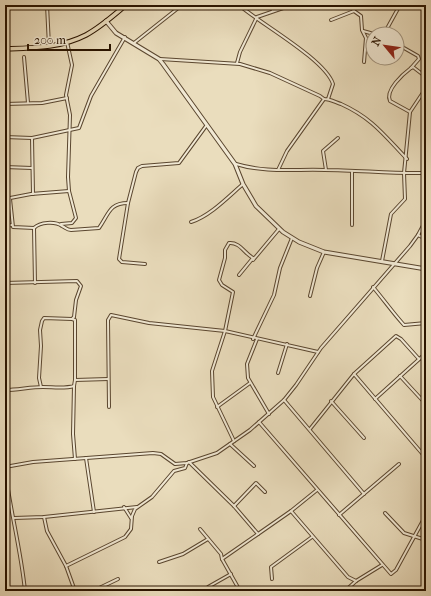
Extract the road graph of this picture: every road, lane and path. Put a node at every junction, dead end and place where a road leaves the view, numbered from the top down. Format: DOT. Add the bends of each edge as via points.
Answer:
graph roads {
  1 [pos="47,5"];
  2 [pos="126,5"];
  3 [pos="182,5"];
  4 [pos="239,5"];
  5 [pos="271,5"];
  6 [pos="292,5"];
  7 [pos="351,5"];
  8 [pos="400,5"];
  9 [pos="273,11"];
  10 [pos="354,12"];
  11 [pos="255,19"];
  12 [pos="331,20"];
  13 [pos="106,21"];
  14 [pos="388,26"];
  15 [pos="363,31"];
  16 [pos="125,37"];
  17 [pos="67,42"];
  18 [pos="133,44"];
  19 [pos="50,47"];
  20 [pos="5,49"];
  21 [pos="405,49"];
  22 [pos="24,57"];
  23 [pos="159,60"];
  24 [pos="364,62"];
  25 [pos="238,63"];
  26 [pos="411,68"];
  27 [pos="426,77"];
  28 [pos="426,88"];
  29 [pos="67,98"];
  30 [pos="324,99"];
  31 [pos="328,99"];
  32 [pos="28,103"];
  33 [pos="5,104"];
  34 [pos="410,112"];
  35 [pos="206,126"];
  36 [pos="70,128"];
  37 [pos="5,137"];
  38 [pos="32,138"];
  39 [pos="338,138"];
  40 [pos="407,159"];
  41 [pos="235,164"];
  42 [pos="5,167"];
  43 [pos="32,168"];
  44 [pos="278,170"];
  45 [pos="326,170"];
  46 [pos="352,172"];
  47 [pos="404,173"];
  48 [pos="426,173"];
  49 [pos="243,184"];
  50 [pos="69,191"];
  51 [pos="33,194"];
  52 [pos="5,199"];
  53 [pos="10,199"];
  54 [pos="128,204"];
  55 [pos="426,220"];
  56 [pos="191,222"];
  57 [pos="61,224"];
  58 [pos="12,225"];
  59 [pos="352,225"];
  60 [pos="5,226"];
  61 [pos="34,228"];
  62 [pos="280,229"];
  63 [pos="418,235"];
  64 [pos="292,238"];
  65 [pos="426,239"];
  66 [pos="324,252"];
  67 [pos="253,258"];
  68 [pos="382,261"];
  69 [pos="393,263"];
  70 [pos="145,264"];
  71 [pos="426,269"];
  72 [pos="239,275"];
  73 [pos="5,283"];
  74 [pos="35,283"];
  75 [pos="374,287"];
  76 [pos="310,296"];
  77 [pos="72,319"];
  78 [pos="426,323"];
  79 [pos="225,331"];
  80 [pos="255,339"];
  81 [pos="287,344"];
  82 [pos="318,352"];
  83 [pos="426,353"];
  84 [pos="419,359"];
  85 [pos="278,373"];
  86 [pos="354,374"];
  87 [pos="400,376"];
  88 [pos="109,379"];
  89 [pos="75,380"];
  90 [pos="250,383"];
  91 [pos="74,386"];
  92 [pos="42,387"];
  93 [pos="5,390"];
  94 [pos="375,399"];
  95 [pos="284,400"];
  96 [pos="331,402"];
  97 [pos="425,403"];
  98 [pos="109,407"];
  99 [pos="217,407"];
  100 [pos="269,414"];
  101 [pos="258,422"];
  102 [pos="310,429"];
  103 [pos="364,438"];
  104 [pos="234,441"];
  105 [pos="230,444"];
  106 [pos="86,458"];
  107 [pos="426,458"];
  108 [pos="76,459"];
  109 [pos="188,462"];
  110 [pos="399,464"];
  111 [pos="254,466"];
  112 [pos="5,468"];
  113 [pos="317,490"];
  114 [pos="265,492"];
  115 [pos="364,494"];
  116 [pos="426,495"];
  117 [pos="426,504"];
  118 [pos="138,506"];
  119 [pos="234,506"];
  120 [pos="124,507"];
  121 [pos="291,511"];
  122 [pos="94,512"];
  123 [pos="385,513"];
  124 [pos="339,515"];
  125 [pos="426,515"];
  126 [pos="44,517"];
  127 [pos="14,518"];
  128 [pos="132,519"];
  129 [pos="200,529"];
  130 [pos="258,534"];
  131 [pos="415,536"];
  132 [pos="312,537"];
  133 [pos="208,539"];
  134 [pos="426,540"];
  135 [pos="222,559"];
  136 [pos="159,562"];
  137 [pos="382,565"];
  138 [pos="66,566"];
  139 [pos="231,574"];
  140 [pos="118,579"];
  141 [pos="272,579"];
  142 [pos="356,581"];
  143 [pos="25,591"];
  144 [pos="75,591"];
  145 [pos="93,591"];
  146 [pos="208,591"];
  147 [pos="240,591"];
  148 [pos="345,591"];
  1 -- 19 [label="street"];
  2 -- 13 [label="main road"];
  3 -- 18 [label="street"];
  4 -- 11 [label="street"];
  5 -- 9 [label="street"];
  6 -- 9 [label="street"];
  7 -- 10 [label="street"];
  8 -- 14 [label="street"];
  9 -- 11 [label="street"];
  10 -- 12 [label="street"];
  10 -- 15 [label="street" via="361,16"];
  11 -- 25 [label="street" via="240,52"];
  11 -- 31 [label="street" via="296,45 323,70 332,84"];
  13 -- 16 [label="street" via="112,30"];
  13 -- 17 [label="main road" via="87,34"];
  15 -- 24 [label="street" via="366,38"];
  16 -- 18 [label="street"];
  16 -- 36 [label="street" via="90,96 80,127 76,130"];
  17 -- 19 [label="main road"];
  17 -- 29 [label="street" via="72,65"];
  18 -- 23 [label="street"];
  19 -- 20 [label="main road"];
  21 -- 26 [label="street" via="419,59"];
  22 -- 32 [label="street"];
  23 -- 25 [label="street"];
  23 -- 35 [label="street"];
  25 -- 30 [label="street" via="270,73"];
  26 -- 27 [label="street" via="414,67"];
  26 -- 34 [label="street" via="393,86 388,96 392,104"];
  28 -- 34 [label="street"];
  29 -- 32 [label="street"];
  29 -- 36 [label="street"];
  30 -- 31 [label="street"];
  30 -- 44 [label="street" via="287,150"];
  31 -- 40 [label="street" via="367,118"];
  32 -- 33 [label="street"];
  34 -- 40 [label="street"];
  35 -- 41 [label="street"];
  35 -- 54 [label="street" via="178,164 138,168"];
  36 -- 38 [label="street"];
  36 -- 50 [label="street"];
  37 -- 38 [label="street"];
  38 -- 43 [label="street"];
  39 -- 45 [label="street" via="323,151"];
  40 -- 47 [label="street"];
  41 -- 44 [label="street" via="261,170"];
  41 -- 49 [label="street"];
  42 -- 43 [label="street"];
  43 -- 51 [label="street"];
  44 -- 45 [label="street"];
  45 -- 46 [label="street"];
  46 -- 47 [label="street"];
  46 -- 59 [label="street"];
  47 -- 48 [label="street"];
  47 -- 68 [label="street" via="405,199 391,214"];
  49 -- 56 [label="street"];
  49 -- 62 [label="street" via="256,206"];
  50 -- 51 [label="street"];
  50 -- 57 [label="street" via="76,218 72,223"];
  51 -- 53 [label="street"];
  52 -- 53 [label="street"];
  53 -- 58 [label="street"];
  54 -- 57 [label="street" via="114,206 99,228 68,230"];
  54 -- 70 [label="street" via="120,259 122,262"];
  55 -- 63 [label="street"];
  57 -- 61 [label="street" via="44,223"];
  58 -- 60 [label="street"];
  58 -- 61 [label="street"];
  61 -- 74 [label="street"];
  62 -- 64 [label="street"];
  62 -- 67 [label="street"];
  63 -- 65 [label="street"];
  63 -- 69 [label="street" via="403,255"];
  64 -- 66 [label="street"];
  64 -- 80 [label="street" via="282,262 274,295"];
  66 -- 68 [label="street"];
  66 -- 76 [label="street"];
  67 -- 72 [label="street"];
  67 -- 79 [label="street" via="234,243 229,243 224,250 225,258 219,281 233,292"];
  68 -- 69 [label="street"];
  69 -- 71 [label="street"];
  69 -- 75 [label="street"];
  73 -- 74 [label="street"];
  74 -- 77 [label="street" via="77,281 81,290"];
  75 -- 78 [label="street" via="404,325"];
  75 -- 82 [label="street"];
  77 -- 89 [label="street" via="75,324"];
  77 -- 92 [label="street" via="44,318 42,321 39,378"];
  79 -- 80 [label="street"];
  79 -- 88 [label="street" via="149,323 111,315 108,320"];
  79 -- 99 [label="street" via="212,366 213,393"];
  80 -- 81 [label="street"];
  80 -- 90 [label="street" via="247,364"];
  81 -- 82 [label="street"];
  81 -- 85 [label="street"];
  82 -- 95 [label="street"];
  83 -- 84 [label="street"];
  84 -- 86 [label="street" via="401,338 396,336"];
  84 -- 87 [label="street"];
  86 -- 94 [label="street"];
  86 -- 96 [label="street"];
  87 -- 94 [label="street"];
  87 -- 97 [label="street"];
  88 -- 89 [label="street"];
  88 -- 98 [label="street"];
  89 -- 91 [label="street"];
  90 -- 99 [label="street"];
  90 -- 100 [label="street"];
  91 -- 92 [label="street"];
  91 -- 108 [label="street" via="73,434"];
  92 -- 93 [label="street"];
  94 -- 107 [label="street"];
  95 -- 100 [label="street"];
  95 -- 102 [label="street"];
  96 -- 102 [label="street"];
  96 -- 103 [label="street"];
  99 -- 104 [label="street"];
  100 -- 101 [label="street"];
  101 -- 104 [label="street"];
  101 -- 113 [label="street"];
  102 -- 115 [label="street"];
  104 -- 105 [label="street"];
  105 -- 109 [label="street" via="217,452"];
  105 -- 111 [label="street"];
  106 -- 108 [label="street"];
  106 -- 109 [label="street" via="158,453 175,464"];
  106 -- 122 [label="street"];
  108 -- 112 [label="street" via="33,462"];
  109 -- 118 [label="street" via="185,468 172,474 152,498"];
  109 -- 119 [label="street"];
  110 -- 115 [label="street"];
  112 -- 127 [label="street"];
  113 -- 121 [label="street"];
  113 -- 124 [label="street"];
  114 -- 119 [label="street" via="256,483"];
  115 -- 124 [label="street"];
  116 -- 117 [label="street" via="423,500"];
  118 -- 120 [label="street" via="133,509"];
  118 -- 128 [label="street"];
  119 -- 130 [label="street"];
  120 -- 122 [label="street"];
  120 -- 128 [label="street"];
  121 -- 130 [label="street"];
  121 -- 132 [label="street"];
  122 -- 126 [label="street"];
  123 -- 131 [label="street" via="400,530"];
  124 -- 137 [label="street"];
  125 -- 131 [label="street"];
  126 -- 127 [label="street"];
  126 -- 138 [label="street" via="47,531"];
  127 -- 143 [label="street"];
  128 -- 138 [label="street" via="131,529 125,537"];
  129 -- 133 [label="street"];
  130 -- 135 [label="street"];
  131 -- 134 [label="street"];
  131 -- 137 [label="street" via="393,574"];
  132 -- 141 [label="street" via="271,567"];
  132 -- 142 [label="street" via="348,577"];
  133 -- 135 [label="street" via="221,554"];
  133 -- 136 [label="street" via="183,554"];
  135 -- 139 [label="street"];
  137 -- 142 [label="street"];
  138 -- 144 [label="street"];
  139 -- 146 [label="street" via="208,587"];
  139 -- 147 [label="street"];
  140 -- 145 [label="street"];
  142 -- 148 [label="street"];
}
